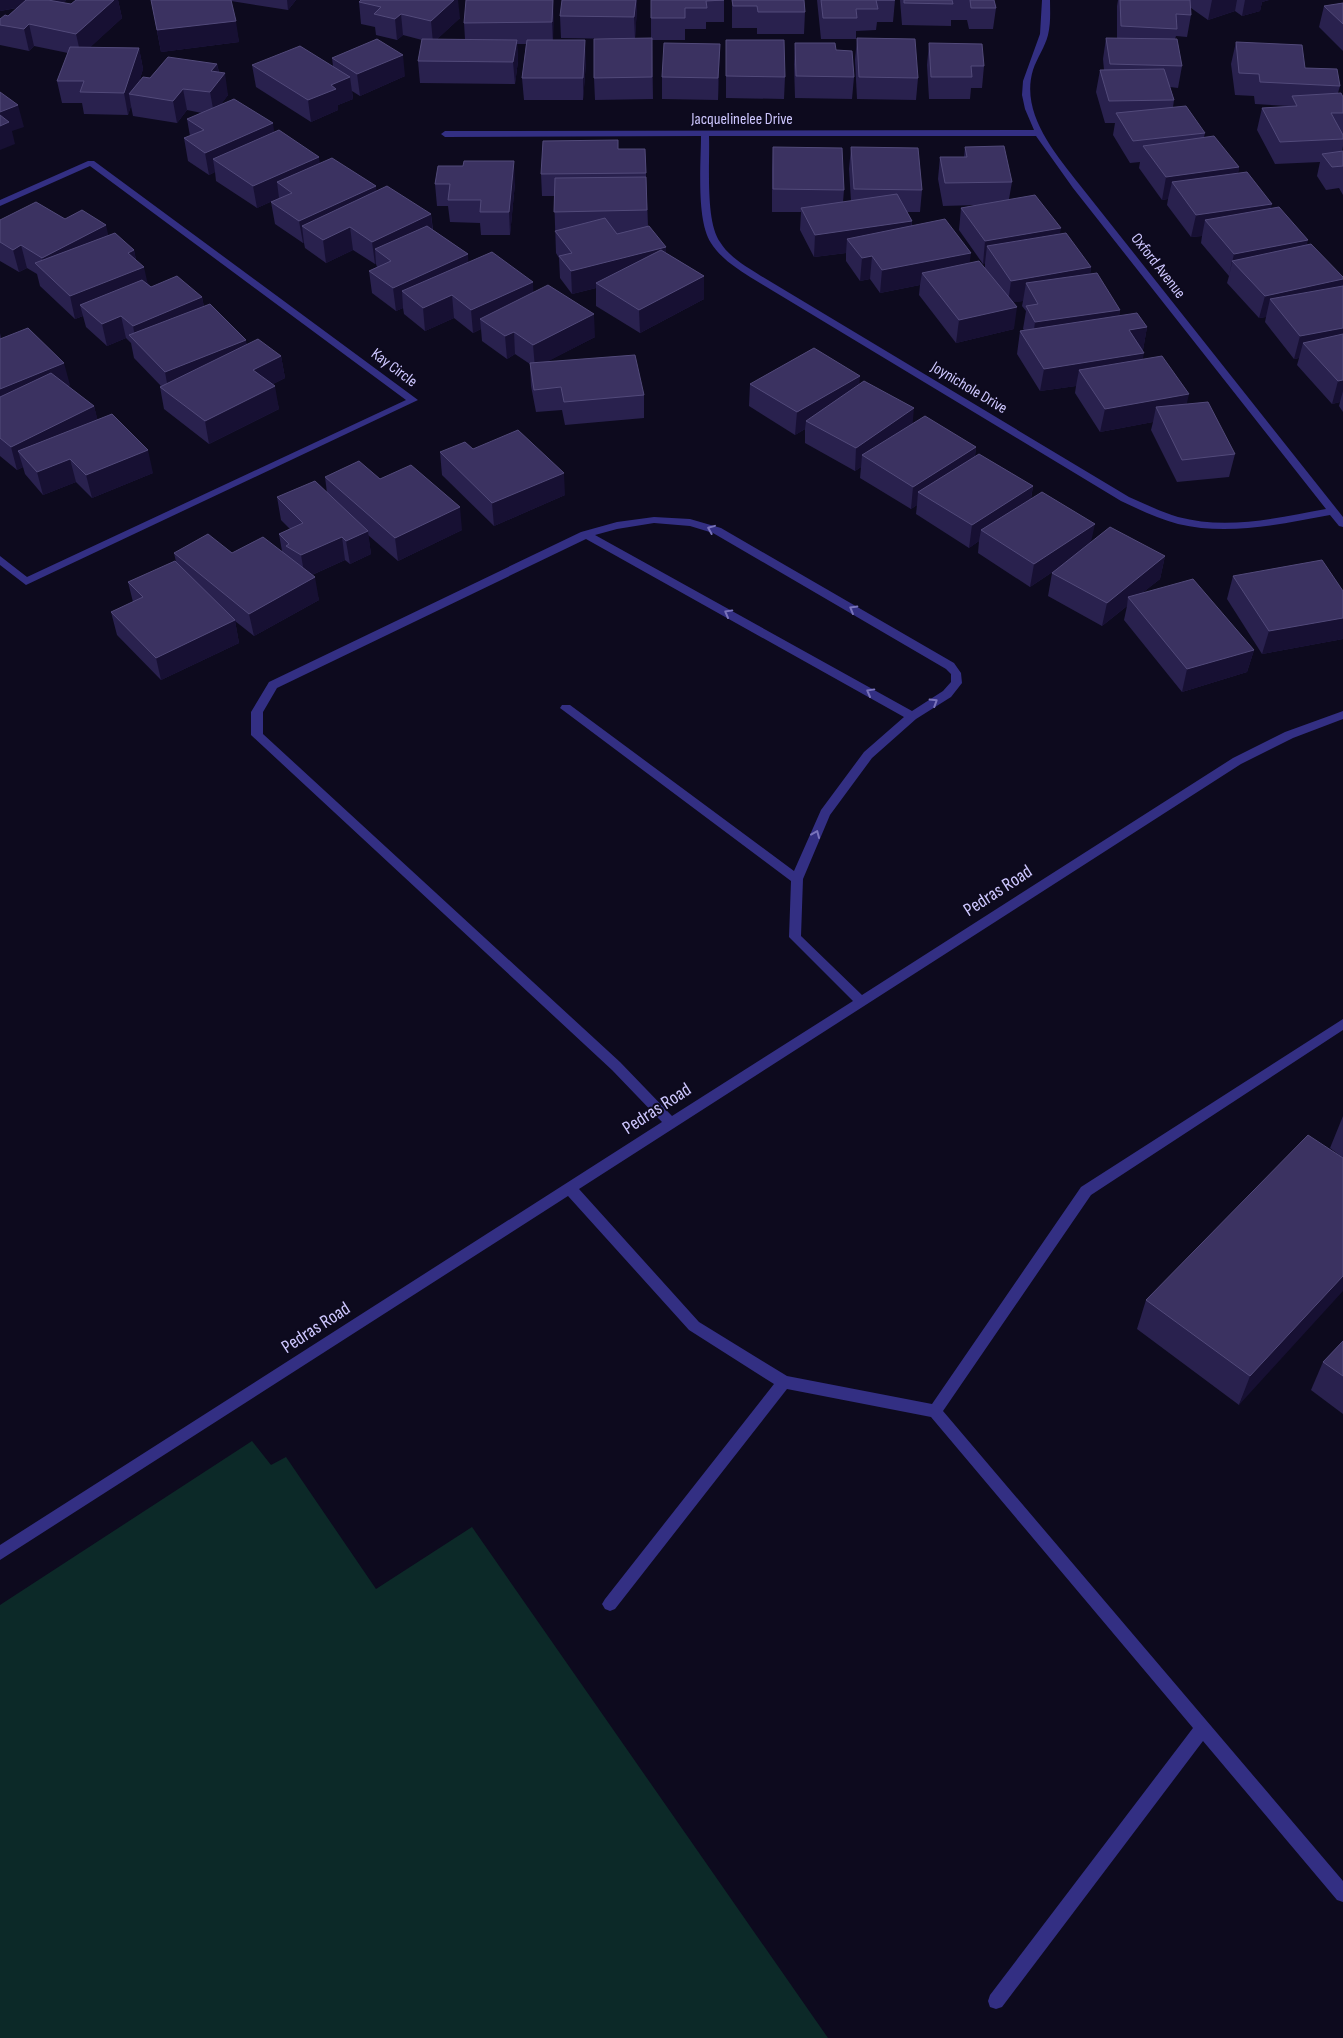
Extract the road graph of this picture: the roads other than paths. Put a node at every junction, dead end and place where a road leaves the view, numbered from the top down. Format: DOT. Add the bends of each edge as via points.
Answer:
graph roads {
  1 [pos="1046,0"];
  2 [pos="1038,133"];
  3 [pos="446,134"];
  4 [pos="705,134"];
  5 [pos="0,203"];
  6 [pos="1332,511"];
  7 [pos="1343,524"];
  8 [pos="585,534"];
  9 [pos="0,559"];
  10 [pos="566,708"];
  11 [pos="1343,715"];
  12 [pos="912,716"];
  13 [pos="796,879"];
  14 [pos="861,1001"];
  15 [pos="1343,1024"];
  16 [pos="671,1123"];
  17 [pos="569,1188"];
  18 [pos="784,1382"];
  19 [pos="935,1411"];
  20 [pos="0,1552"];
  21 [pos="610,1604"];
  22 [pos="1203,1728"];
  23 [pos="1343,1894"];
  24 [pos="996,2001"];
  1 -- 2 [label="street, Oxford Avenue" via="1044,37 1033,57 1026,83 1029,107"];
  2 -- 4 [label="street, Jacquelinelee Drive"];
  2 -- 6 [label="street, Oxford Avenue"];
  3 -- 4 [label="street, Jacquelinelee Drive"];
  4 -- 6 [label="street, Joynichole Drive" via="708,221 713,240 731,260 1125,499 1157,514 1188,523 1226,527"];
  5 -- 9 [label="street, Kay Circle" via="91,163 412,400 26,582"];
  6 -- 7 [label="street, Oxford Avenue"];
  12 -- 8 [label="street, one-way"];
  12 -- 8 [label="street, one-way" via="947,694 957,683 956,673 950,666 732,539 708,527 680,522 637,521"];
  8 -- 16 [label="street" via="272,685 257,712 257,735 616,1066"];
  10 -- 13 [label="street"];
  11 -- 14 [label="street, Pedras Road" via="1289,735 1237,761"];
  13 -- 12 [label="street, one-way" via="825,813 868,755"];
  13 -- 14 [label="street" via="795,936"];
  14 -- 16 [label="street, Pedras Road"];
  15 -- 19 [label="street" via="1086,1191"];
  16 -- 17 [label="street, Pedras Road"];
  17 -- 18 [label="street" via="694,1326"];
  17 -- 20 [label="street, Pedras Road"];
  18 -- 19 [label="street"];
  18 -- 21 [label="street"];
  19 -- 22 [label="street"];
  22 -- 23 [label="street"];
  22 -- 24 [label="street"];
}
